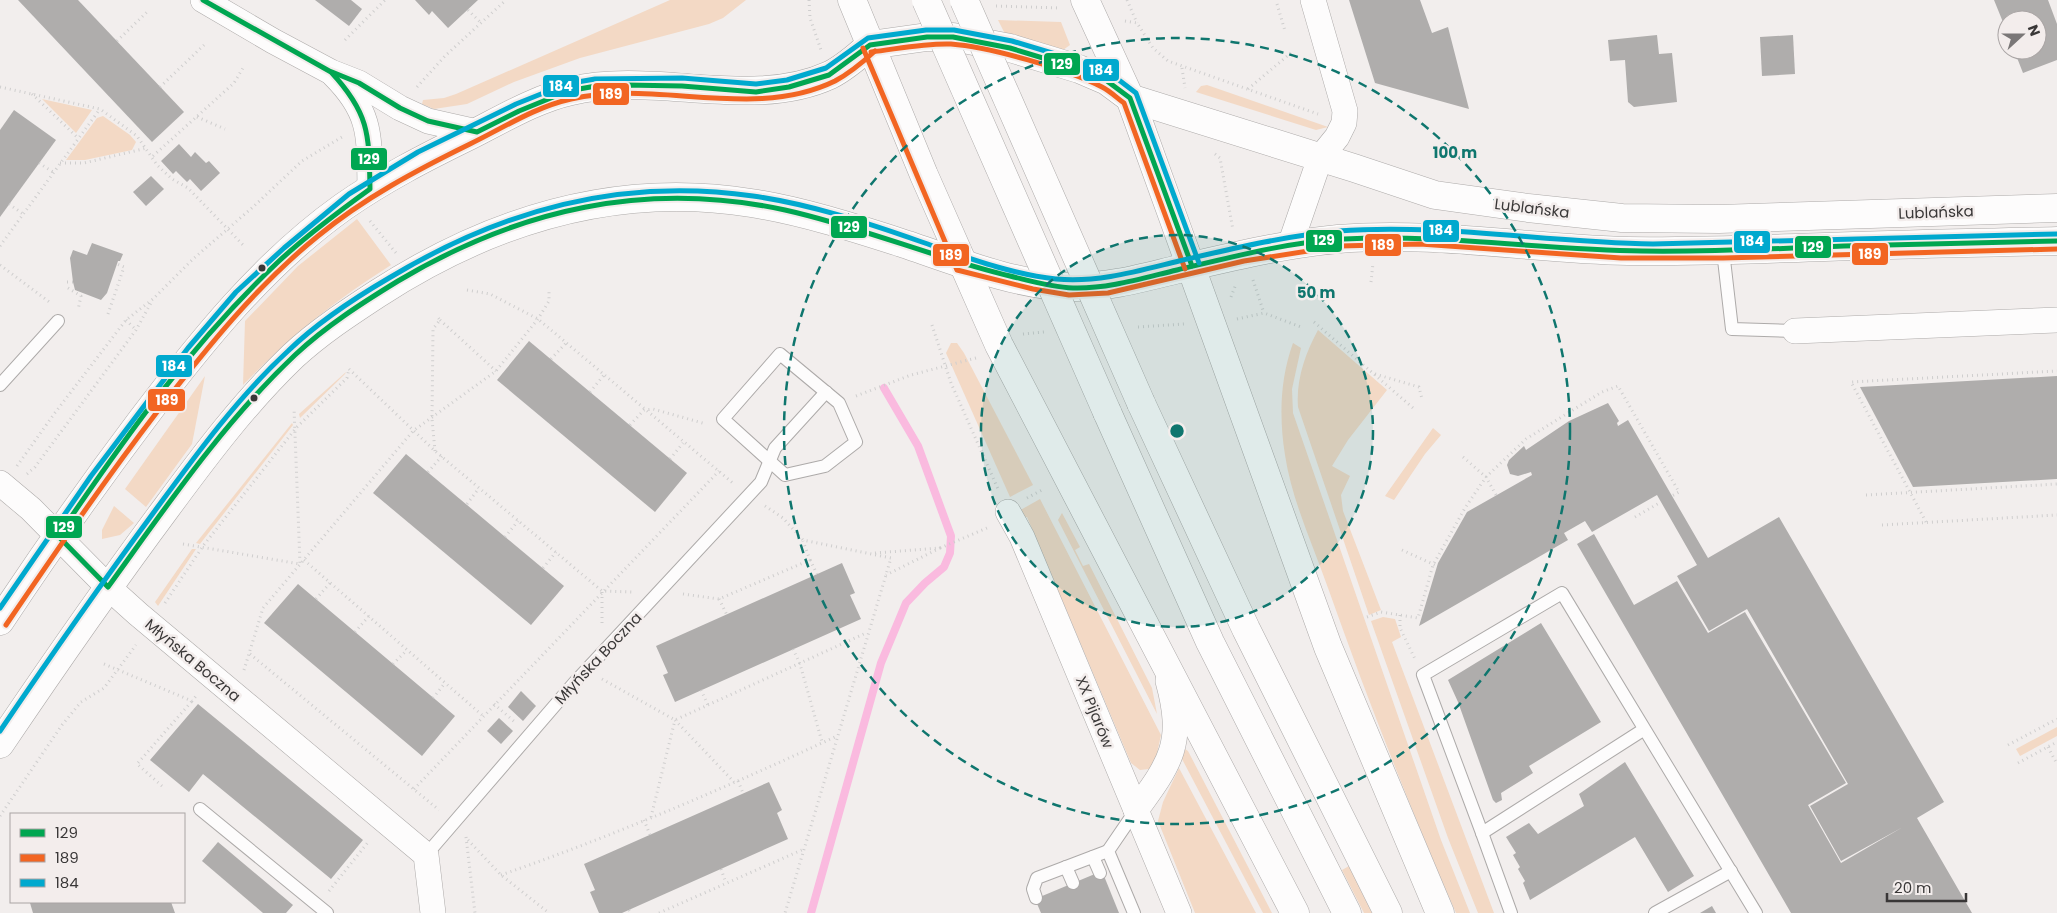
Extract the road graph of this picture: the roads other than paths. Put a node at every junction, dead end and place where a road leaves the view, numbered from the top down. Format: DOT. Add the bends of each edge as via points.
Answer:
graph roads {
  1 [pos="203,0"];
  2 [pos="852,0"];
  3 [pos="926,0"];
  4 [pos="1085,0"];
  5 [pos="1313,0"];
  6 [pos="975,2"];
  7 [pos="870,45"];
  8 [pos="331,72"];
  9 [pos="1130,98"];
  10 [pos="477,132"];
  11 [pos="1320,158"];
  12 [pos="370,189"];
  13 [pos="2057,208"];
  14 [pos="2057,241"];
  15 [pos="1290,246"];
  16 [pos="1723,251"];
  17 [pos="963,265"];
  18 [pos="1192,266"];
  19 [pos="58,314"];
  20 [pos="2057,320"];
  21 [pos="1795,331"];
  22 [pos="0,385"];
  23 [pos="826,392"];
  24 [pos="770,462"];
  25 [pos="12,477"];
  26 [pos="1008,512"];
  27 [pos="58,536"];
  28 [pos="108,587"];
  29 [pos="0,621"];
  30 [pos="1156,645"];
  31 [pos="1643,730"];
  32 [pos="0,744"];
  33 [pos="200,808"];
  34 [pos="1136,810"];
  35 [pos="1482,834"];
  36 [pos="1108,850"];
  37 [pos="426,855"];
  38 [pos="1093,857"];
  39 [pos="1066,868"];
  40 [pos="1731,871"];
  41 [pos="1100,873"];
  42 [pos="1073,883"];
  43 [pos="1036,898"];
  44 [pos="322,909"];
  45 [pos="1292,909"];
  46 [pos="433,913"];
  47 [pos="1134,913"];
  48 [pos="1179,913"];
  49 [pos="1347,913"];
  50 [pos="1388,913"];
  51 [pos="1440,913"];
  52 [pos="1511,913"];
  53 [pos="1655,913"];
  54 [pos="1756,913"];
  1 -- 8 [label="street"];
  2 -- 7 [label="main road"];
  3 -- 49 [label="main road, bridge" via="1210,642"];
  4 -- 9 [label="main road"];
  5 -- 11 [label="street" via="1346,111 1337,137"];
  6 -- 50 [label="main road, bridge" via="1141,403 1254,646"];
  7 -- 9 [label="main road, Lublańska" via="953,37 1010,48 1079,69 1107,81"];
  7 -- 10 [label="main road" via="829,75 789,87 756,92 682,86 596,86 568,91"];
  7 -- 17 [label="main road"];
  8 -- 10 [label="street" via="359,83 428,121"];
  8 -- 12 [label="street" via="353,97 367,123"];
  9 -- 11 [label="main road, Lublańska"];
  9 -- 18 [label="main road"];
  10 -- 12 [label="main road" via="422,158"];
  11 -- 13 [label="main road, Lublańska" via="1434,195 1622,218 1719,219"];
  11 -- 15 [label="street"];
  12 -- 27 [label="main road" via="326,222 242,297 159,396"];
  14 -- 16 [label="main road"];
  15 -- 16 [label="main road" via="1339,239 1420,236 1621,251"];
  15 -- 18 [label="main road"];
  16 -- 21 [label="lane" via="1732,329"];
  17 -- 18 [label="main road" via="1069,288 1106,286"];
  17 -- 28 [label="main road" via="788,210 716,199 647,198 589,205 536,217 486,234 392,284 341,317 293,357 244,407 211,448"];
  17 -- 30 [label="main road" via="1011,369"];
  18 -- 51 [label="main road" via="1328,647"];
  19 -- 22 [label="lane"];
  20 -- 21 [label="street"];
  23 -- 24 [label="lane, Młyńska Boczna" via="775,448"];
  23 -- 24 [label="lane" via="839,402 856,442 826,466 785,475"];
  23 -- 24 [label="lane" via="780,354 723,419"];
  24 -- 37 [label="lane, Młyńska Boczna" via="761,482 576,682"];
  25 -- 27 [label="street, Młyńska Boczna" via="10,490"];
  26 -- 34 [label="street, XX Pijarów" via="1022,537"];
  27 -- 28 [label="street, Młyńska Boczna"];
  27 -- 29 [label="main road"];
  28 -- 32 [label="main road"];
  28 -- 37 [label="street, Młyńska Boczna"];
  30 -- 34 [label="street" via="1174,704 1175,741 1168,763"];
  30 -- 45 [label="main road"];
  31 -- 35 [label="lane"];
  31 -- 35 [label="lane" via="1562,593 1423,675"];
  31 -- 40 [label="lane"];
  33 -- 44 [label="lane"];
  34 -- 36 [label="lane"];
  34 -- 48 [label="street, XX Pijarów"];
  35 -- 52 [label="lane"];
  36 -- 38 [label="lane"];
  36 -- 47 [label="lane"];
  37 -- 46 [label="street"];
  38 -- 39 [label="lane"];
  38 -- 41 [label="lane"];
  39 -- 42 [label="lane"];
  39 -- 43 [label="lane" via="1037,878 1033,889"];
  40 -- 53 [label="lane"];
  40 -- 54 [label="lane"];
}
